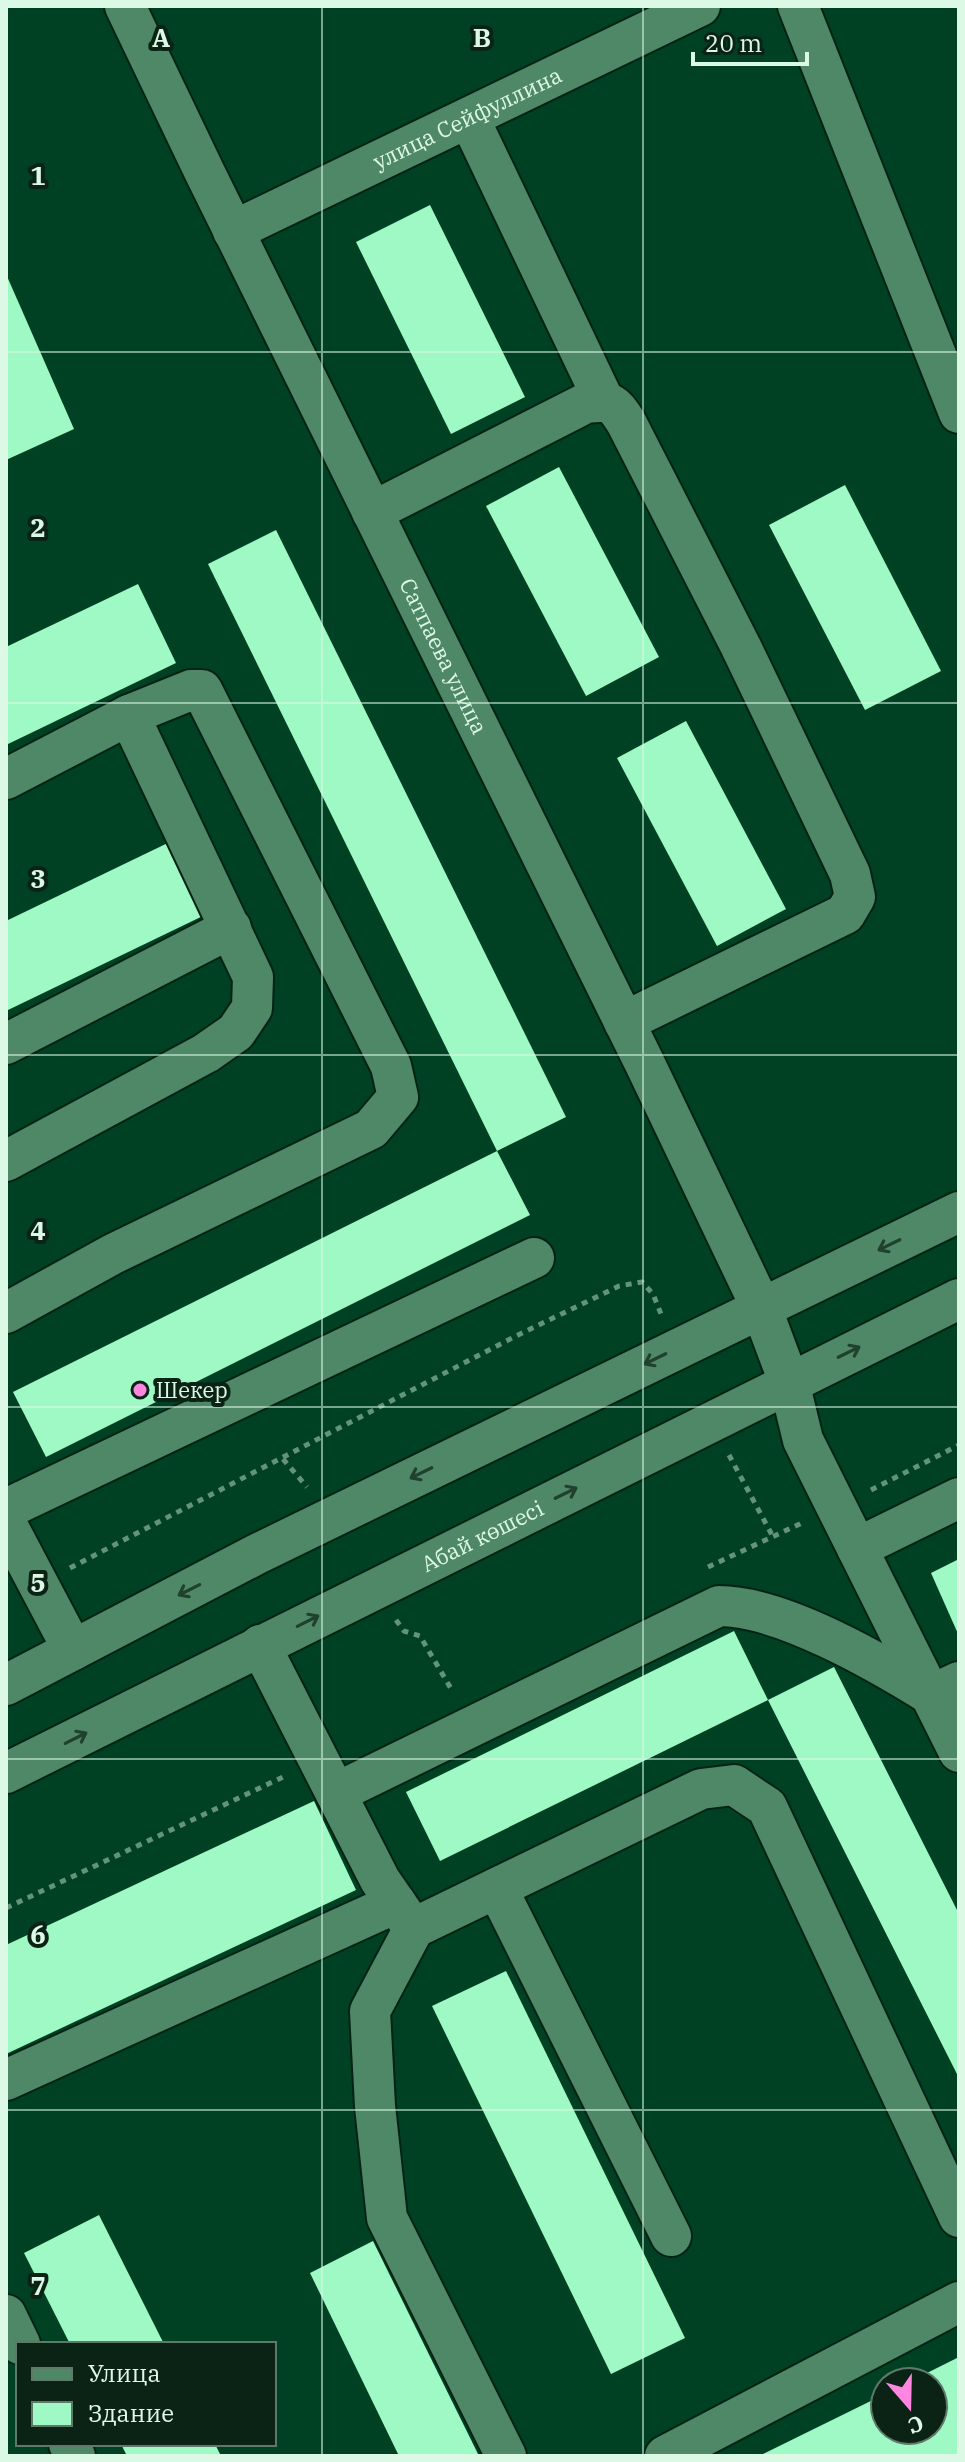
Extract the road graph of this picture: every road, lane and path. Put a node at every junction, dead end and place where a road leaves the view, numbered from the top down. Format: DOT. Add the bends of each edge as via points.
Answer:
graph roads {
  1 [pos="125,6"];
  2 [pos="700,6"];
  3 [pos="798,6"];
  4 [pos="469,118"];
  5 [pos="233,231"];
  6 [pos="604,401"];
  7 [pos="959,413"];
  8 [pos="372,512"];
  9 [pos="129,715"];
  10 [pos="6,779"];
  11 [pos="231,928"];
  12 [pos="624,1022"];
  13 [pos="6,1044"];
  14 [pos="6,1161"];
  15 [pos="959,1212"];
  16 [pos="534,1258"];
  17 [pos="959,1299"];
  18 [pos="761,1307"];
  19 [pos="6,1313"];
  20 [pos="675,1348"];
  21 [pos="789,1382"];
  22 [pos="714,1419"];
  23 [pos="959,1498"];
  24 [pos="6,1509"];
  25 [pos="6,1523"];
  26 [pos="772,1535"];
  27 [pos="857,1548"];
  28 [pos="38,1584"];
  29 [pos="374,1588"];
  30 [pos="260,1645"];
  31 [pos="73,1650"];
  32 [pos="6,1685"];
  33 [pos="945,1688"];
  34 [pos="453,1692"];
  35 [pos="959,1752"];
  36 [pos="6,1773"];
  37 [pos="336,1793"];
  38 [pos="497,1888"];
  39 [pos="405,1916"];
  40 [pos="6,2080"];
  41 [pos="959,2217"];
  42 [pos="671,2236"];
  43 [pos="959,2302"];
  44 [pos="6,2315"];
  45 [pos="19,2342"];
  46 [pos="506,2456"];
  47 [pos="665,2456"];
  1 -- 5 [label="street, Сатпаева улица"];
  2 -- 4 [label="street, улица Сейфуллина"];
  3 -- 7 [label="street"];
  4 -- 5 [label="street, улица Сейфуллина"];
  4 -- 6 [label="street"];
  5 -- 8 [label="street, Сатпаева улица"];
  6 -- 8 [label="street" via="586,403"];
  6 -- 12 [label="street" via="615,405 626,422 741,647 850,874 855,897 845,914"];
  8 -- 12 [label="street, Сатпаева улица"];
  9 -- 10 [label="street"];
  9 -- 11 [label="street"];
  9 -- 19 [label="street" via="202,690 391,1066 398,1097 371,1129 113,1254"];
  11 -- 13 [label="street"];
  11 -- 14 [label="street" via="253,977 252,1008 236,1032"];
  12 -- 18 [label="street, Сатпаева улица"];
  15 -- 18 [label="street, one-way"];
  16 -- 24 [label="street"];
  21 -- 17 [label="street, Абай көшесі, one-way"];
  18 -- 20 [label="street"];
  18 -- 21 [label="street, Сатпаева улица"];
  20 -- 28 [label="path" via="653,1294 642,1282 619,1286"];
  20 -- 31 [label="street, one-way"];
  21 -- 22 [label="street, Абай көшесі"];
  21 -- 27 [label="street, Сатпаева улица" via="803,1440"];
  22 -- 26 [label="path"];
  29 -- 22 [label="street, Абай көшесі, one-way"];
  23 -- 27 [label="street"];
  25 -- 28 [label="street"];
  27 -- 33 [label="street, Сатпаева улица"];
  28 -- 31 [label="street"];
  30 -- 29 [label="street, Абай көшесі, one-way"];
  29 -- 34 [label="path" via="404,1631 420,1636"];
  36 -- 30 [label="street, Абай көшесі, one-way"];
  30 -- 37 [label="street"];
  31 -- 32 [label="street"];
  33 -- 35 [label="street, Сатпаева улица"];
  33 -- 37 [label="street" via="806,1629 719,1606"];
  37 -- 39 [label="street" via="380,1880"];
  38 -- 39 [label="street"];
  38 -- 41 [label="street" via="701,1789 734,1785 767,1807"];
  38 -- 42 [label="street"];
  39 -- 40 [label="street"];
  39 -- 46 [label="street" via="370,2011 387,2218"];
  43 -- 47 [label="street"];
  44 -- 45 [label="street"];
}
